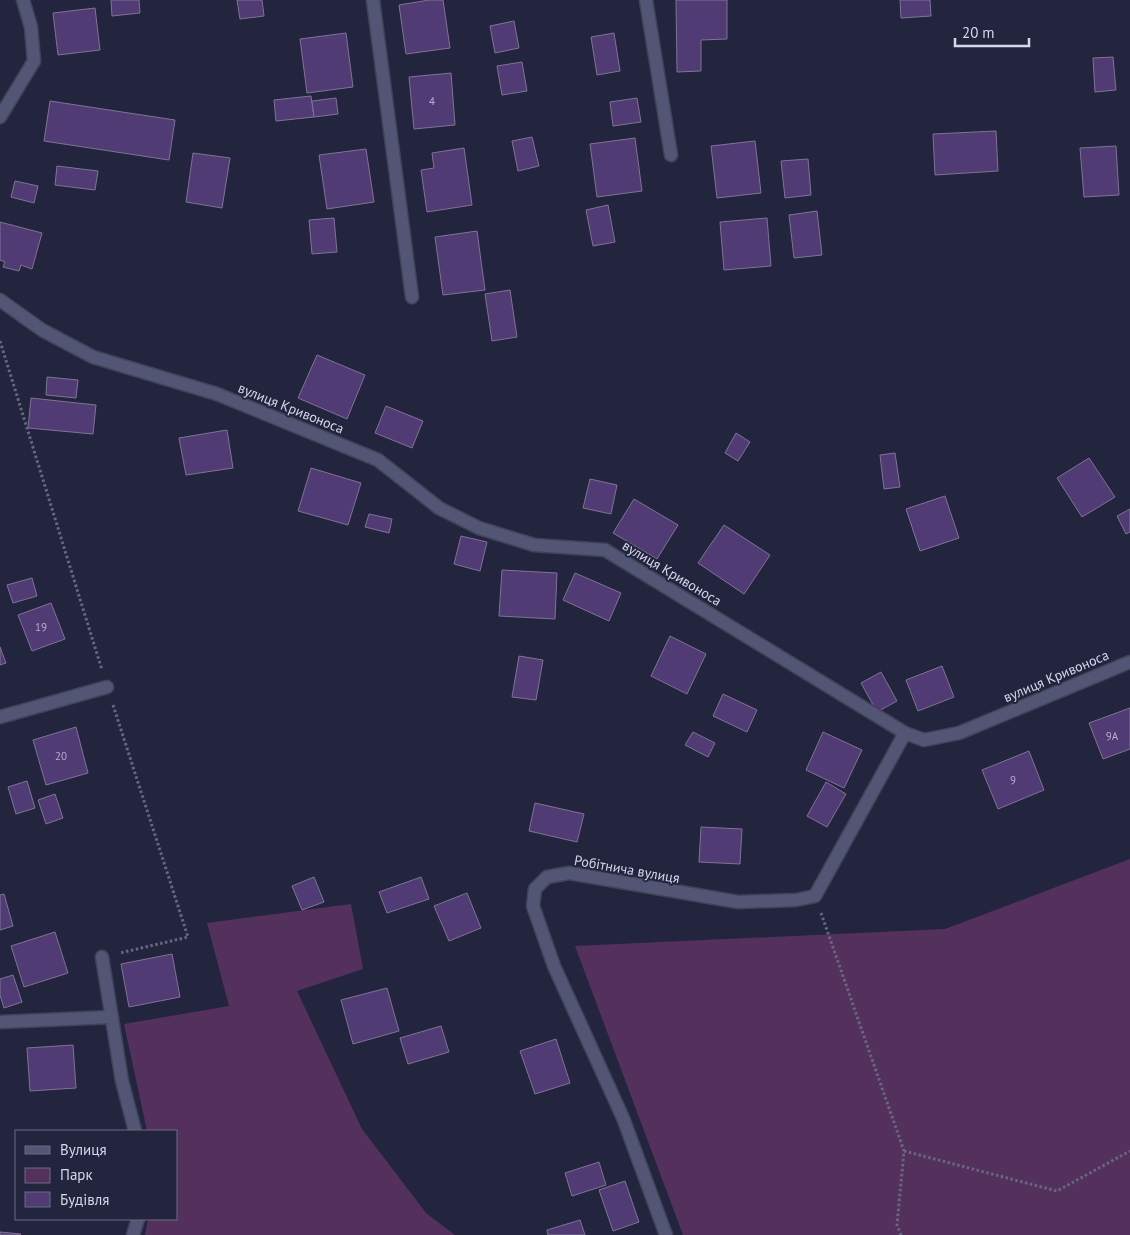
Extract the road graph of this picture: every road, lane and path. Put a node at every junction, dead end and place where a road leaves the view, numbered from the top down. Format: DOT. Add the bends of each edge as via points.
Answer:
graph roads {
  1 [pos="23,0"];
  2 [pos="373,0"];
  3 [pos="646,0"];
  4 [pos="0,117"];
  5 [pos="671,154"];
  6 [pos="412,297"];
  7 [pos="0,300"];
  8 [pos="1130,662"];
  9 [pos="107,687"];
  10 [pos="0,718"];
  11 [pos="905,733"];
  12 [pos="815,896"];
  13 [pos="102,957"];
  14 [pos="112,1017"];
  15 [pos="0,1022"];
  16 [pos="135,1130"];
  17 [pos="904,1151"];
  18 [pos="1130,1151"];
  19 [pos="138,1220"];
  20 [pos="133,1235"];
  21 [pos="666,1235"];
  22 [pos="901,1235"];
  1 -- 4 [label="street" via="31,27 34,61"];
  2 -- 6 [label="street"];
  3 -- 5 [label="street"];
  7 -- 11 [label="street, вулиця Кривоноса" via="42,330 93,357 217,394 378,460 439,508 479,528 534,545 605,550"];
  8 -- 11 [label="street, вулиця Кривоноса" via="959,733 924,740"];
  9 -- 10 [label="street"];
  11 -- 12 [label="street"];
  12 -- 17 [label="path"];
  12 -- 21 [label="street, Робітнича вулиця" via="796,900 738,902 569,873 546,877 535,889 533,906 554,966 623,1118"];
  13 -- 14 [label="street"];
  14 -- 15 [label="street"];
  14 -- 16 [label="street" via="122,1081"];
  17 -- 18 [label="path" via="1057,1191"];
  17 -- 22 [label="path" via="897,1225"];
  19 -- 20 [label="street"];
}
